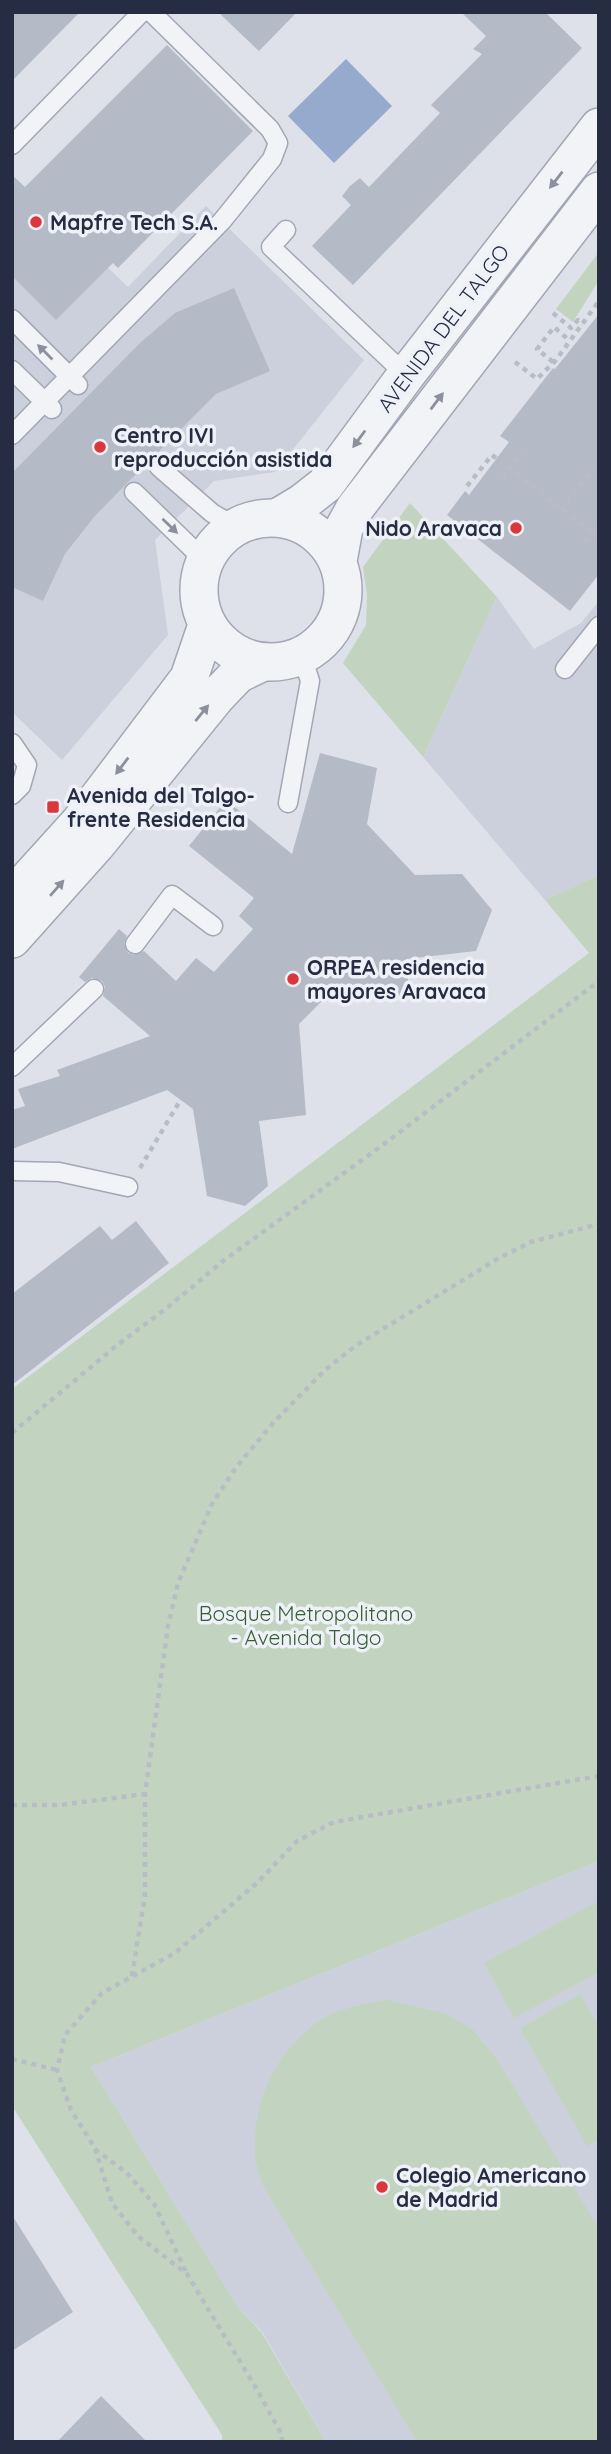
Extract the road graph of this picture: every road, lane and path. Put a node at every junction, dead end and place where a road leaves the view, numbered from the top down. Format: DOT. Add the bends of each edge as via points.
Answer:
graph roads {
  1 [pos="142,12"];
  2 [pos="150,12"];
  3 [pos="599,127"];
  4 [pos="12,145"];
  5 [pos="599,191"];
  6 [pos="286,230"];
  7 [pos="599,301"];
  8 [pos="553,313"];
  9 [pos="12,319"];
  10 [pos="583,324"];
  11 [pos="570,341"];
  12 [pos="515,362"];
  13 [pos="553,362"];
  14 [pos="12,370"];
  15 [pos="406,375"];
  16 [pos="74,381"];
  17 [pos="49,406"];
  18 [pos="12,435"];
  19 [pos="523,453"];
  20 [pos="599,462"];
  21 [pos="159,467"];
  22 [pos="503,478"];
  23 [pos="467,486"];
  24 [pos="134,492"];
  25 [pos="561,510"];
  26 [pos="278,518"];
  27 [pos="599,524"];
  28 [pos="236,527"];
  29 [pos="599,537"];
  30 [pos="585,542"];
  31 [pos="205,561"];
  32 [pos="338,561"];
  33 [pos="207,625"];
  34 [pos="599,626"];
  35 [pos="302,656"];
  36 [pos="261,663"];
  37 [pos="565,669"];
  38 [pos="12,743"];
  39 [pos="12,795"];
  40 [pos="288,803"];
  41 [pos="12,897"];
  42 [pos="213,926"];
  43 [pos="12,939"];
  44 [pos="135,944"];
  45 [pos="599,981"];
  46 [pos="93,989"];
  47 [pos="12,1066"];
  48 [pos="181,1099"];
  49 [pos="12,1171"];
  50 [pos="128,1187"];
  51 [pos="599,1223"];
  52 [pos="12,1433"];
  53 [pos="599,1776"];
  54 [pos="145,1794"];
  55 [pos="12,1805"];
  56 [pos="132,1976"];
  57 [pos="12,2059"];
  58 [pos="57,2070"];
  59 [pos="95,2148"];
  60 [pos="187,2274"];
  61 [pos="282,2435"];
  62 [pos="275,2442"];
  63 [pos="282,2442"];
  1 -- 4 [label="lane"];
  2 -- 16 [label="lane" via="270,129 278,143 272,159 222,221"];
  3 -- 15 [label="street, AVENIDA DEL TALGO, one-way"];
  32 -- 5 [label="street, AVENIDA DEL TALGO, one-way" via="344,528 355,508"];
  6 -- 15 [label="lane" via="271,247"];
  7 -- 10 [label="path"];
  8 -- 10 [label="path" via="571,328 578,320"];
  16 -- 9 [label="lane, one-way"];
  10 -- 11 [label="path"];
  11 -- 13 [label="path"];
  11 -- 13 [label="path" via="554,327 537,349"];
  12 -- 13 [label="path" via="537,379"];
  14 -- 17 [label="lane"];
  15 -- 26 [label="street, AVENIDA DEL TALGO, one-way" via="325,485"];
  16 -- 17 [label="lane"];
  17 -- 18 [label="lane"];
  19 -- 22 [label="path, bridge"];
  20 -- 25 [label="path"];
  21 -- 28 [label="lane" via="212,513"];
  23 -- 25 [label="path" via="492,456"];
  24 -- 31 [label="lane, one-way"];
  25 -- 29 [label="path"];
  26 -- 28 [label="street" via="256,519"];
  26 -- 32 [label="street" via="314,531"];
  27 -- 30 [label="path, bridge"];
  28 -- 31 [label="street"];
  31 -- 33 [label="street" via="199,582"];
  32 -- 35 [label="street" via="342,605 320,644"];
  33 -- 36 [label="street" via="230,650"];
  33 -- 41 [label="street, one-way" via="189,678 80,822"];
  34 -- 37 [label="lane"];
  35 -- 36 [label="street"];
  35 -- 40 [label="lane" via="310,681"];
  43 -- 36 [label="street, one-way" via="96,845 215,697 238,674"];
  38 -- 39 [label="lane" via="27,765 21,786"];
  42 -- 44 [label="lane" via="172,895"];
  45 -- 52 [label="path" via="223,1261"];
  46 -- 47 [label="lane"];
  48 -- 50 [label="path"];
  49 -- 50 [label="lane" via="59,1172"];
  51 -- 54 [label="path" via="510,1252 355,1346 299,1395 237,1466 212,1504 178,1583"];
  53 -- 56 [label="path" via="334,1822 297,1842 175,1954"];
  54 -- 55 [label="path" via="60,1805"];
  54 -- 56 [label="path" via="145,1895"];
  56 -- 58 [label="path" via="103,1993 65,2035"];
  57 -- 58 [label="path"];
  58 -- 59 [label="path" via="71,2110"];
  59 -- 60 [label="path" via="127,2173 153,2204"];
  59 -- 60 [label="path" via="112,2203 138,2236"];
  60 -- 61 [label="path"];
  61 -- 62 [label="path"];
  61 -- 63 [label="path"];
}
